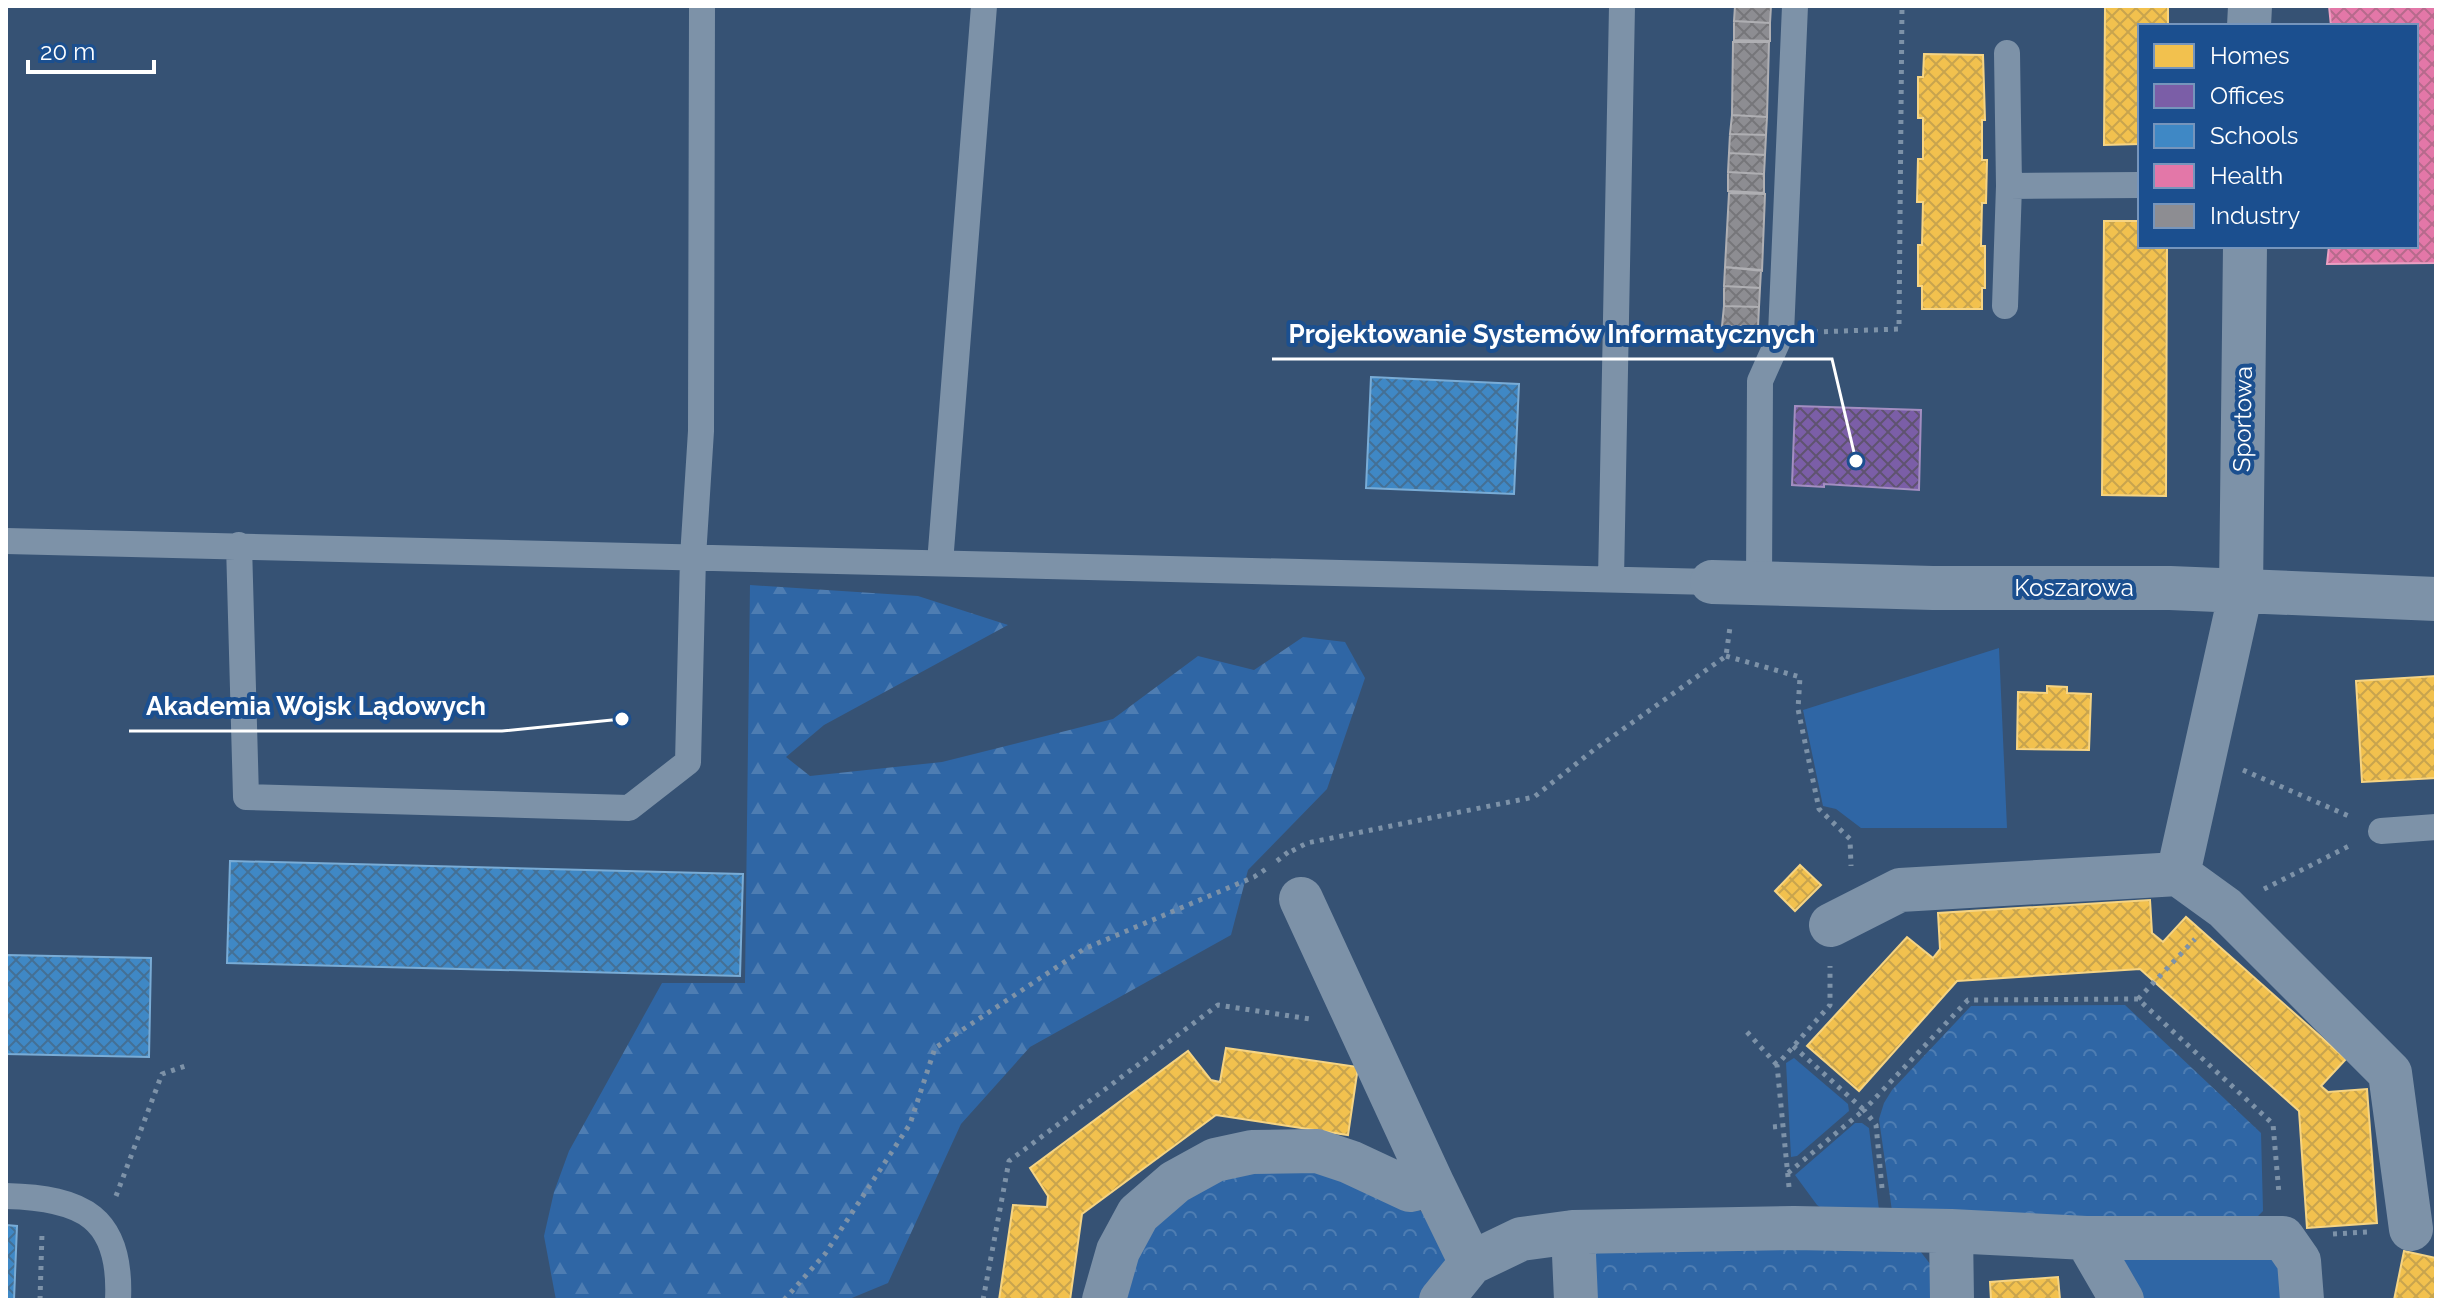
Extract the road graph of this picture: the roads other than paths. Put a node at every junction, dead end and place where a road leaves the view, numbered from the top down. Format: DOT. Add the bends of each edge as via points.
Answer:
graph roads {
  1 [pos="702,6"];
  2 [pos="984,6"];
  3 [pos="1622,6"];
  4 [pos="1795,6"];
  5 [pos="2007,53"];
  6 [pos="2138,185"];
  7 [pos="2009,186"];
  8 [pos="2245,248"];
  9 [pos="2005,306"];
  10 [pos="6,541"];
  11 [pos="239,545"];
  12 [pos="693,557"];
  13 [pos="940,563"];
  14 [pos="1611,579"];
  15 [pos="1734,583"];
  16 [pos="2241,591"];
  17 [pos="2436,599"];
  18 [pos="2436,827"];
  19 [pos="2381,831"];
  20 [pos="2178,874"];
  21 [pos="1301,899"];
  22 [pos="1841,920"];
  23 [pos="1433,1185"];
  24 [pos="6,1196"];
  25 [pos="2411,1229"];
  26 [pos="1951,1231"];
  27 [pos="1573,1232"];
  28 [pos="2086,1238"];
  29 [pos="1471,1263"];
  30 [pos="118,1300"];
  31 [pos="1104,1300"];
  32 [pos="1441,1300"];
  33 [pos="1576,1300"];
  34 [pos="1952,1300"];
  35 [pos="2122,1300"];
  36 [pos="2302,1300"];
  1 -- 12 [label="lane" via="701,431"];
  2 -- 13 [label="lane"];
  3 -- 14 [label="lane"];
  4 -- 15 [label="lane" via="1781,334 1760,381"];
  5 -- 7 [label="lane"];
  6 -- 7 [label="lane"];
  7 -- 9 [label="lane"];
  8 -- 16 [label="street, Sportowa"];
  10 -- 11 [label="lane"];
  11 -- 12 [label="lane"];
  11 -- 12 [label="lane" via="246,797 629,808 688,762"];
  12 -- 13 [label="lane"];
  13 -- 14 [label="lane"];
  14 -- 15 [label="lane"];
  15 -- 16 [label="street, Koszarowa"];
  16 -- 17 [label="street, Koszarowa"];
  16 -- 20 [label="street, Sportowa"];
  18 -- 19 [label="lane"];
  20 -- 22 [label="street" via="1900,890"];
  20 -- 25 [label="street" via="2225,908 2390,1073"];
  21 -- 23 [label="street"];
  23 -- 29 [label="street"];
  23 -- 31 [label="street" via="1410,1190 1317,1151 1252,1152 1215,1160 1175,1182 1138,1214 1118,1251"];
  24 -- 30 [label="lane" via="60,1203 102,1226 115,1247"];
  26 -- 27 [label="street"];
  26 -- 28 [label="street"];
  26 -- 34 [label="street"];
  27 -- 29 [label="street" via="1521,1239"];
  27 -- 33 [label="street"];
  28 -- 35 [label="street"];
  28 -- 36 [label="street" via="2283,1238 2299,1261"];
  29 -- 32 [label="street"];
}
